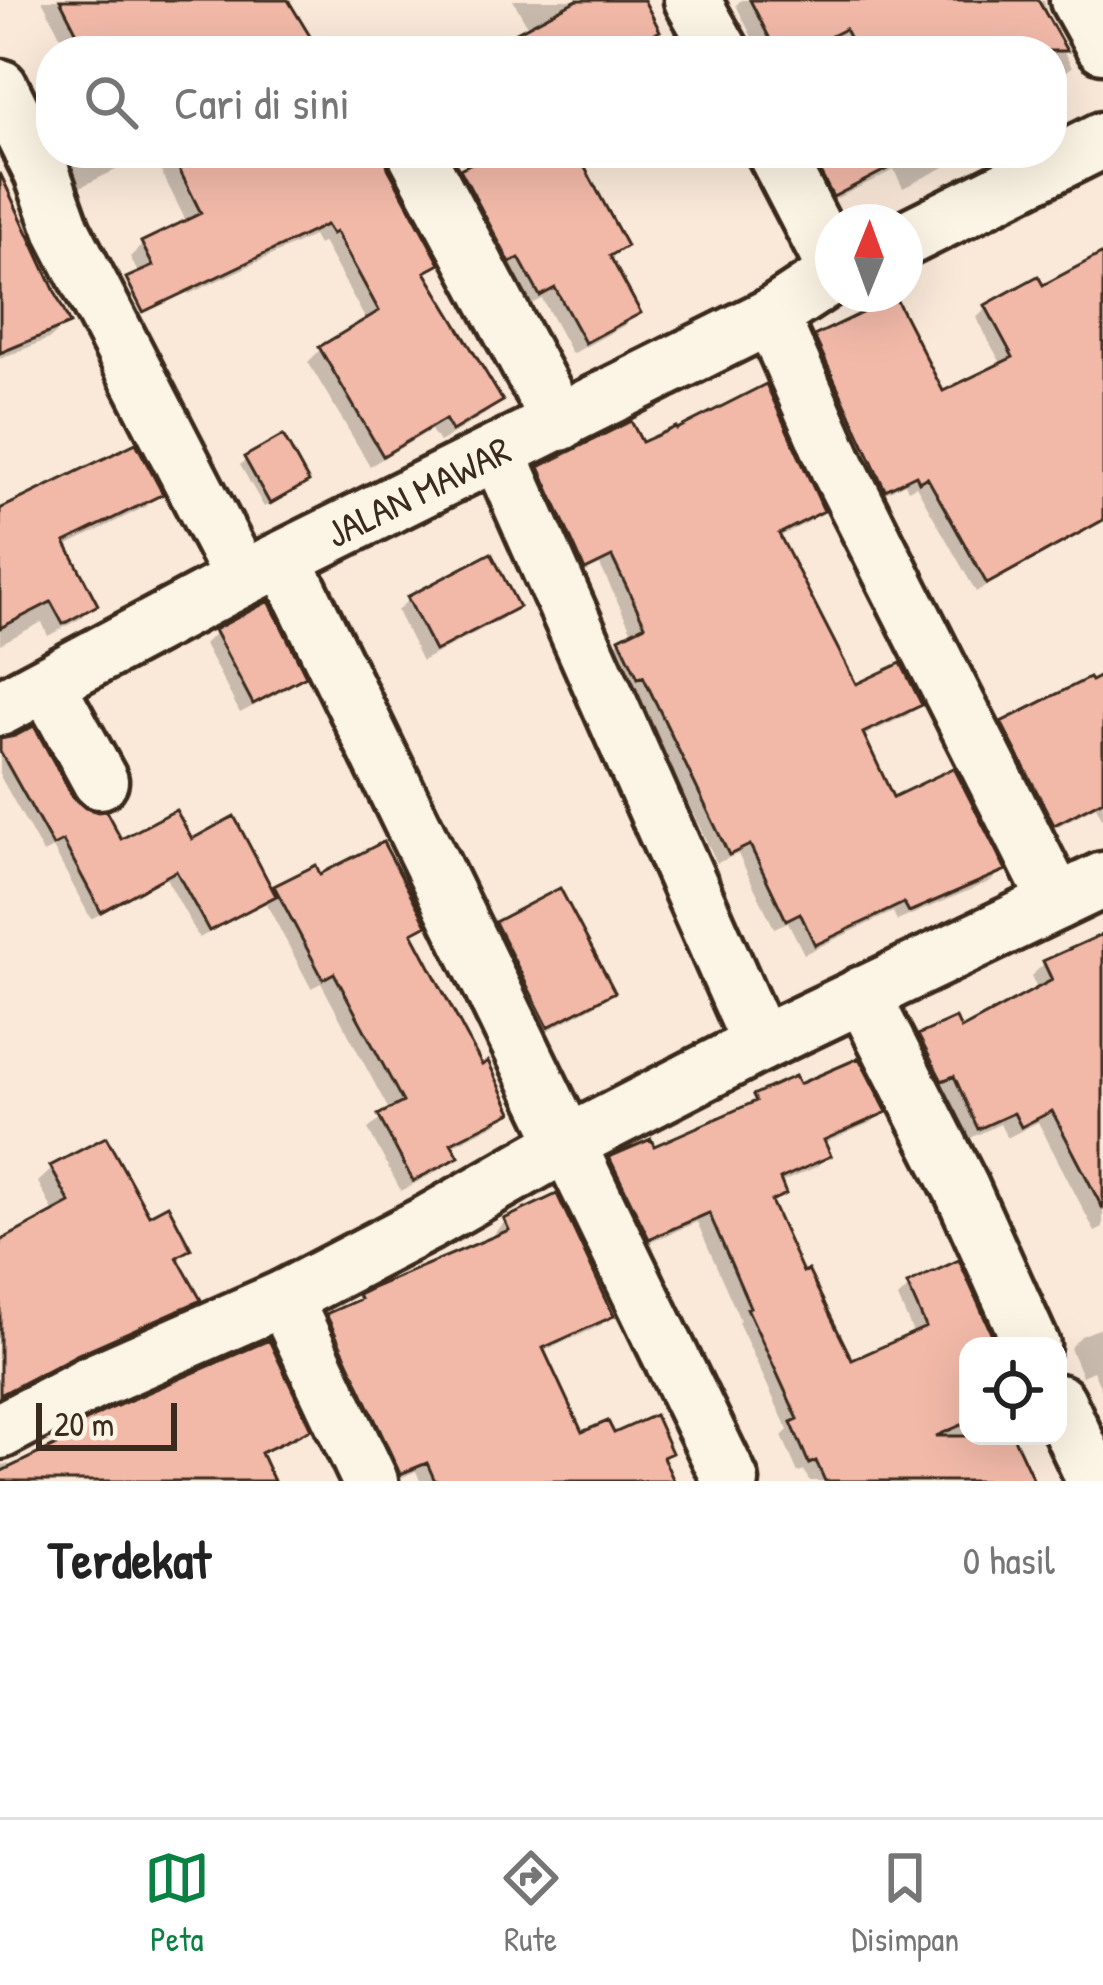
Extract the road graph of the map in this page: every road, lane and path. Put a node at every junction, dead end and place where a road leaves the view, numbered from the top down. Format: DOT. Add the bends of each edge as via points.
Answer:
graph roads {
  1 [pos="692,0"];
  2 [pos="1078,0"];
  3 [pos="712,36"];
  4 [pos="1103,45"];
  5 [pos="0,87"];
  6 [pos="1103,140"];
  7 [pos="1067,158"];
  8 [pos="36,161"];
  9 [pos="40,168"];
  10 [pos="424,168"];
  11 [pos="783,168"];
  12 [pos="1047,168"];
  13 [pos="923,230"];
  14 [pos="815,231"];
  15 [pos="815,287"];
  16 [pos="771,316"];
  17 [pos="560,423"];
  18 [pos="498,452"];
  19 [pos="262,569"];
  20 [pos="23,696"];
  21 [pos="100,781"];
  22 [pos="1080,891"];
  23 [pos="862,994"];
  24 [pos="760,1044"];
  25 [pos="568,1143"];
  26 [pos="284,1298"];
  27 [pos="1028,1337"];
  28 [pos="1067,1421"];
  29 [pos="0,1431"];
  30 [pos="370,1481"];
  31 [pos="731,1481"];
  32 [pos="1095,1481"];
  1 -- 3 [label="street"];
  2 -- 4 [label="street"];
  5 -- 8 [label="street"];
  6 -- 7 [label="street"];
  9 -- 19 [label="street" via="63,232"];
  10 -- 17 [label="street"];
  11 -- 14 [label="street"];
  12 -- 13 [label="street"];
  15 -- 16 [label="street, JALAN MAWAR"];
  16 -- 17 [label="street, JALAN MAWAR"];
  16 -- 22 [label="street" via="838,468"];
  17 -- 18 [label="street, JALAN MAWAR"];
  18 -- 19 [label="street, JALAN MAWAR"];
  18 -- 24 [label="street"];
  19 -- 20 [label="street, JALAN MAWAR"];
  19 -- 25 [label="street"];
  20 -- 21 [label="street"];
  22 -- 23 [label="street"];
  23 -- 24 [label="street"];
  23 -- 27 [label="street"];
  24 -- 25 [label="street"];
  25 -- 26 [label="street"];
  25 -- 31 [label="street"];
  26 -- 29 [label="street"];
  26 -- 30 [label="street"];
  28 -- 32 [label="street"];
}
